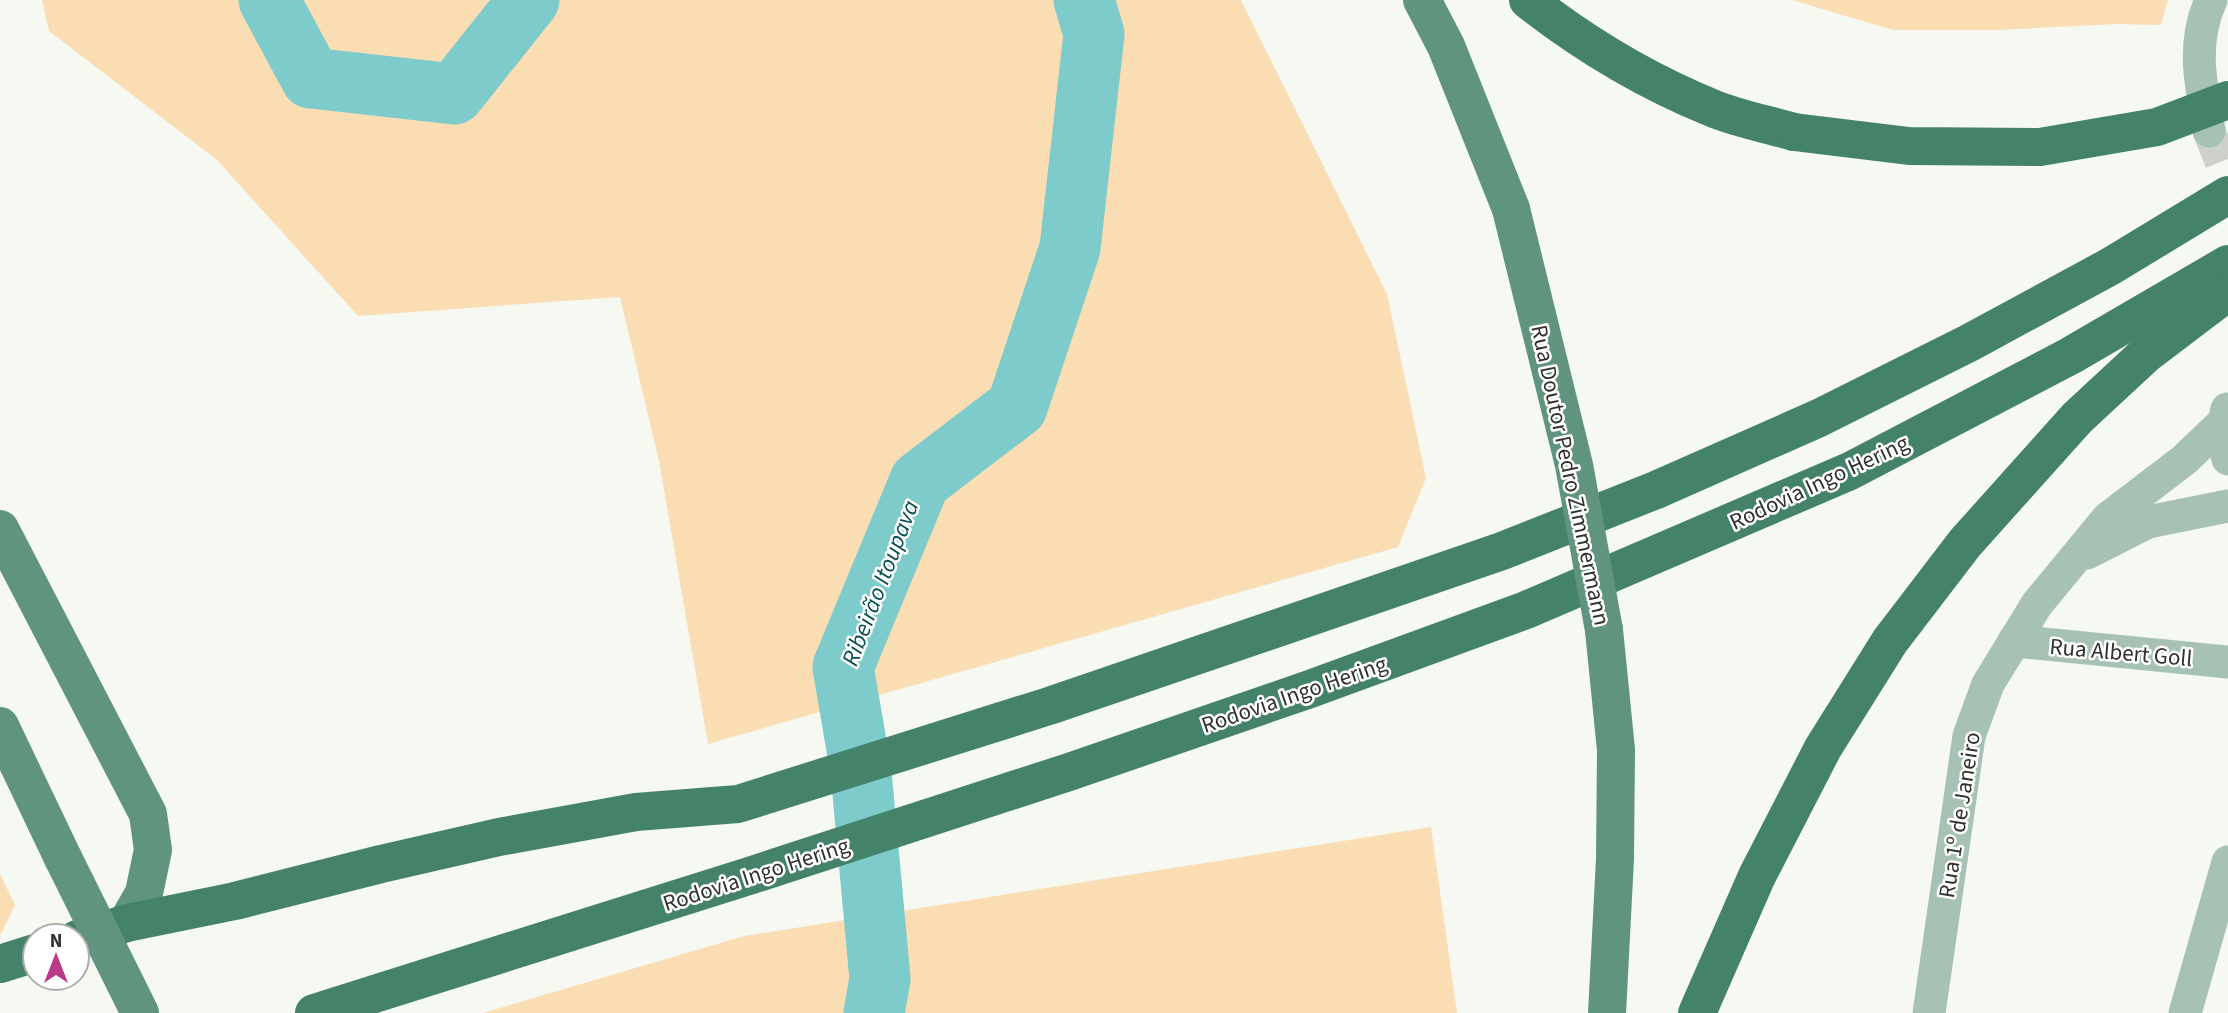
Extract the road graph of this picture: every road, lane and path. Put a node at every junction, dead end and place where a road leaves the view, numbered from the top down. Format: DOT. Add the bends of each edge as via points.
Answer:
graph roads {
  1 [pos="1422,0"];
  2 [pos="1528,0"];
  3 [pos="2211,0"];
  4 [pos="2218,115"];
  5 [pos="2228,195"];
  6 [pos="2228,264"];
  7 [pos="2228,292"];
  8 [pos="2226,414"];
  9 [pos="2228,459"];
  10 [pos="2228,506"];
  11 [pos="0,529"];
  12 [pos="2072,561"];
  13 [pos="2014,641"];
  14 [pos="2228,662"];
  15 [pos="0,726"];
  16 [pos="2228,862"];
  17 [pos="127,923"];
  18 [pos="91,935"];
  19 [pos="21,957"];
  20 [pos="0,964"];
  21 [pos="140,1013"];
  22 [pos="314,1013"];
  23 [pos="1607,1013"];
  24 [pos="1697,1013"];
  25 [pos="1929,1013"];
  26 [pos="2185,1013"];
  1 -- 23 [label="main road, Rua Doutor Pedro Zimmermann, bridge" via="1446,46 1511,209 1574,465 1605,631 1616,750"];
  2 -- 4 [label="highway, bridge" via="1635,72 1714,109 1794,132 1909,146 2039,147"];
  3 -- 4 [label="street" via="2202,19 2198,58"];
  5 -- 17 [label="highway" via="2111,266 1819,418 1502,551 1049,706 737,804 636,812 499,838"];
  6 -- 22 [label="highway, Rodovia Ingo Hering" via="2070,356 1850,471 1526,610 1069,772"];
  7 -- 24 [label="highway" via="2147,354 2077,418 1965,543 1890,641 1822,748 1757,876"];
  8 -- 9 [label="street"];
  8 -- 12 [label="street, Rua 1º de Janeiro" via="2184,460 2108,517"];
  10 -- 12 [label="street, Rua 1º de Janeiro" via="2148,522"];
  11 -- 17 [label="main road" via="148,814 153,850 144,892"];
  12 -- 13 [label="street, Rua 1º de Janeiro"];
  13 -- 14 [label="street, Rua Albert Goll"];
  13 -- 25 [label="street, Rua 1º de Janeiro" via="1988,684 1969,736"];
  15 -- 21 [label="main road, bridge"];
  16 -- 26 [label="street"];
  17 -- 18 [label="highway"];
  19 -- 20 [label="highway"];
}
